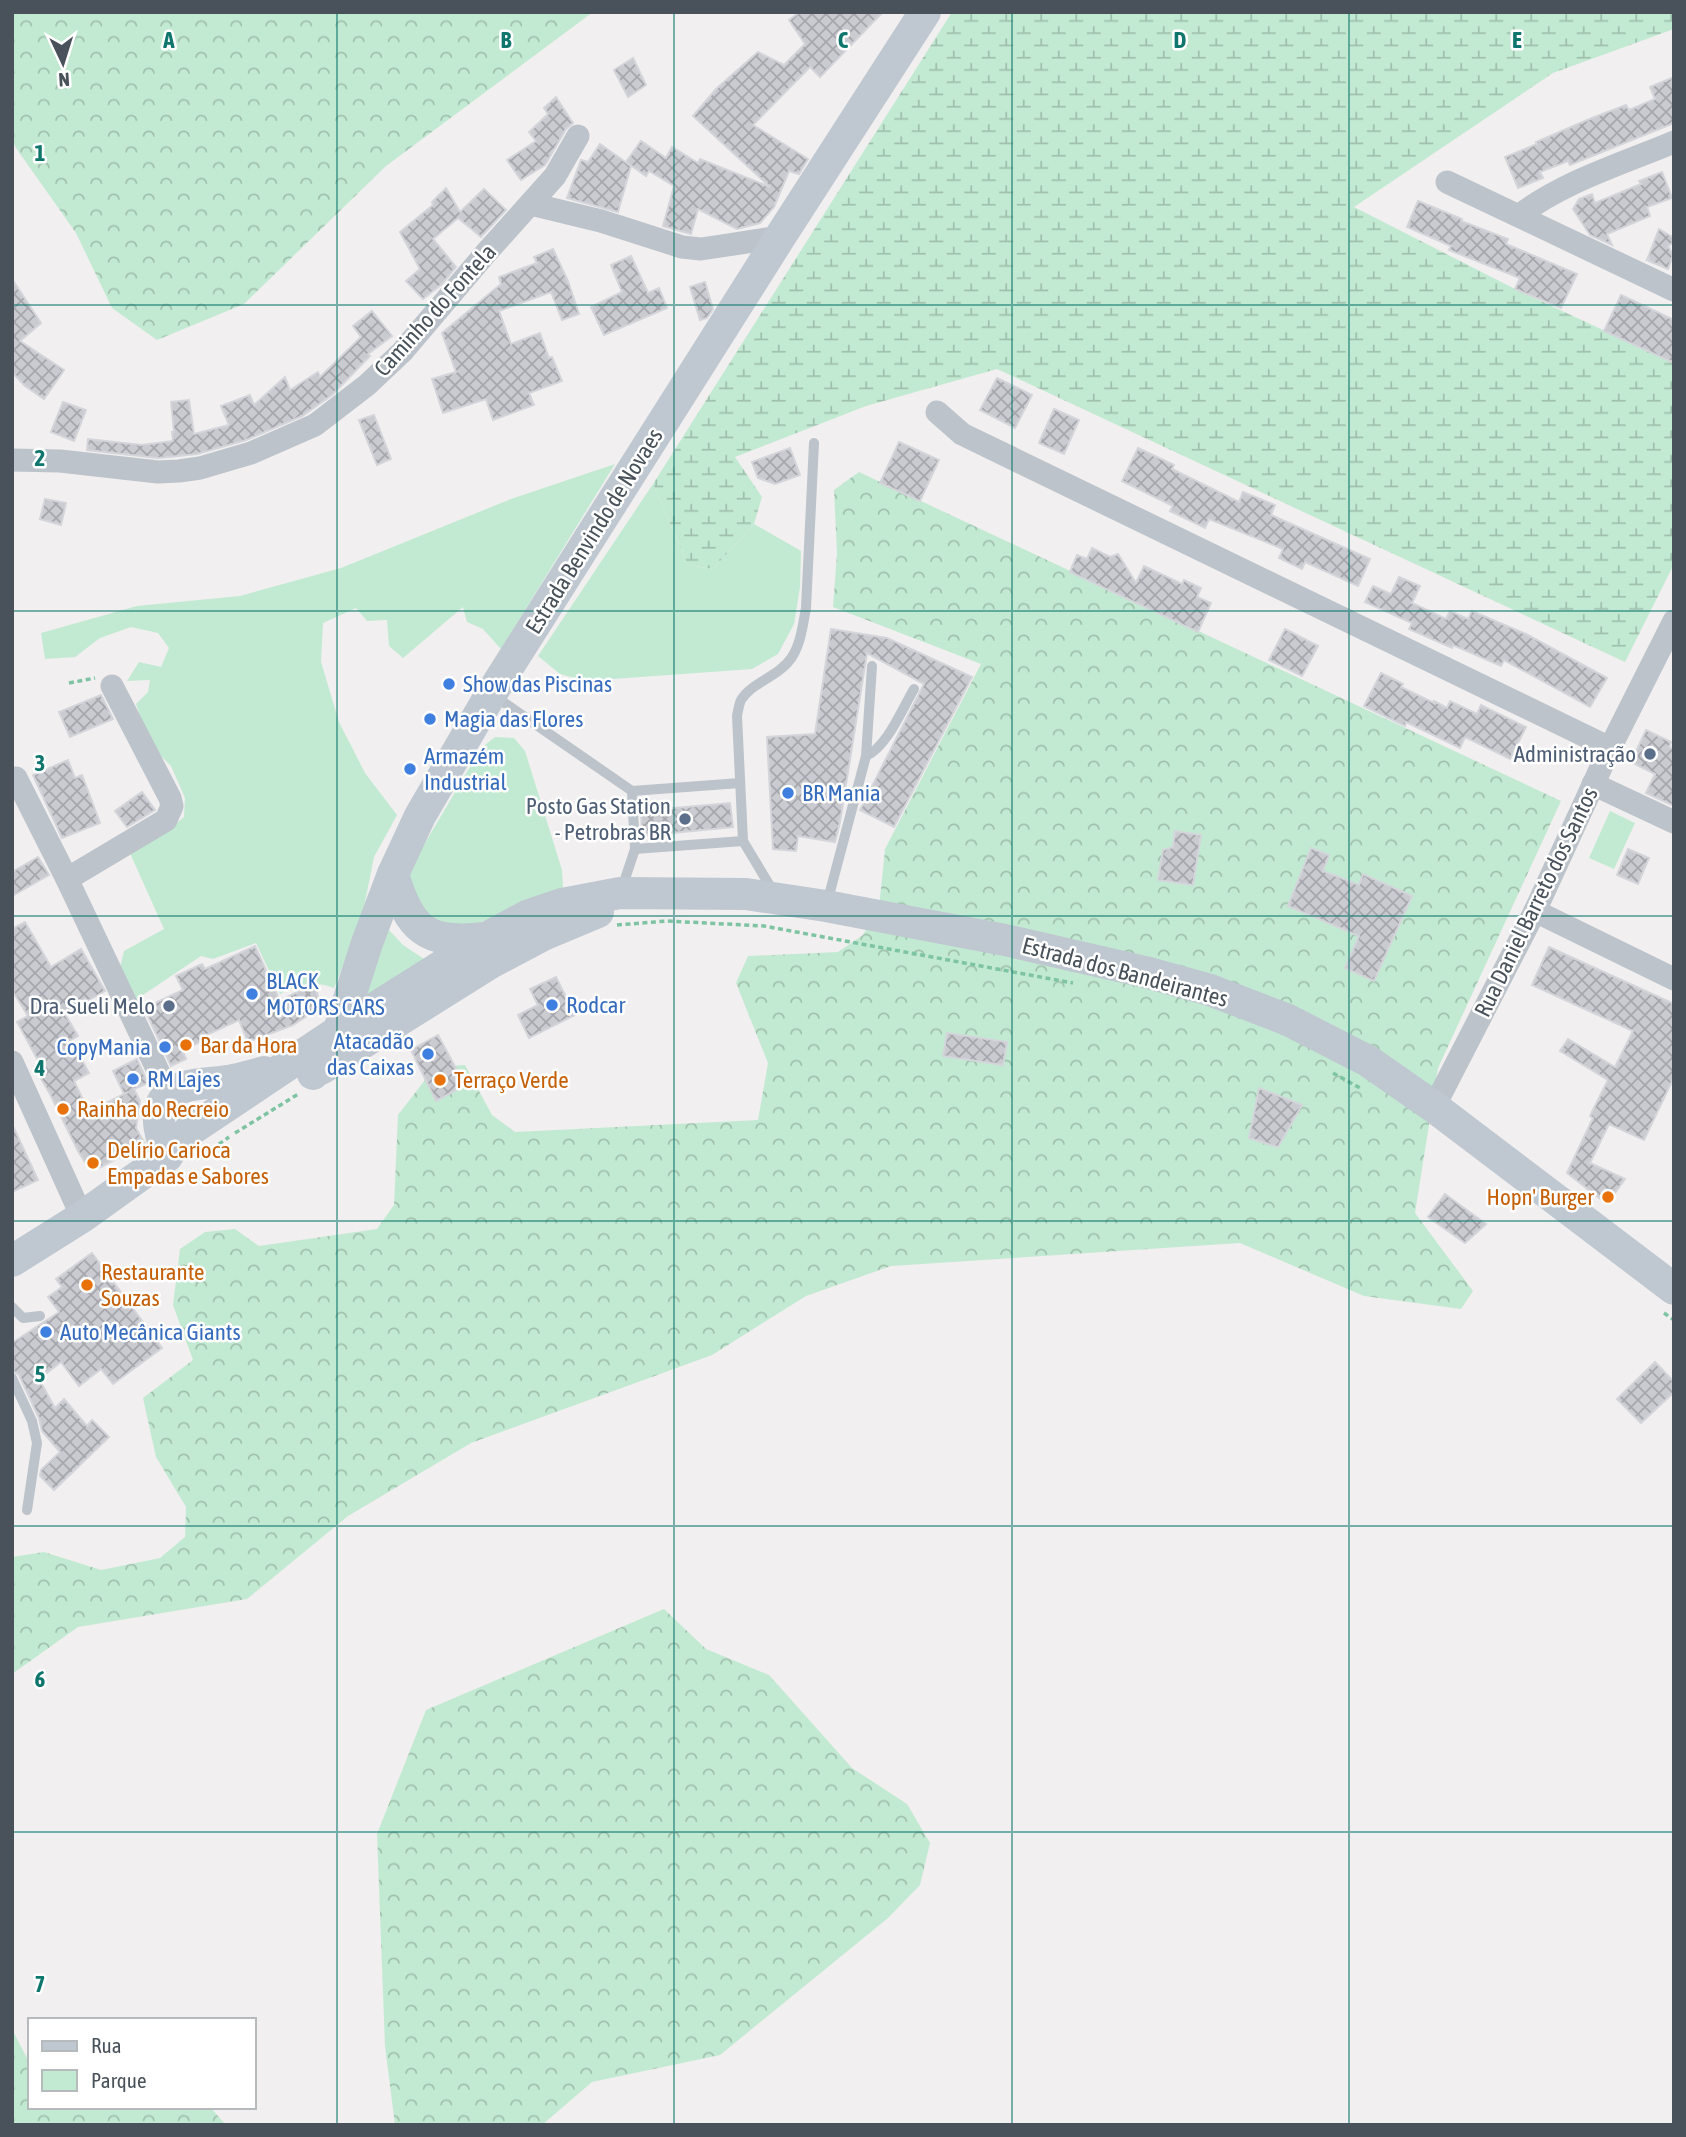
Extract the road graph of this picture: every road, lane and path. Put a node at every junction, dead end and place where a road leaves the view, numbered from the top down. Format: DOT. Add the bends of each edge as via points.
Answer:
graph roads {
  1 [pos="925,12"];
  2 [pos="578,136"];
  3 [pos="1674,142"];
  4 [pos="1447,182"];
  5 [pos="531,204"];
  6 [pos="1520,215"];
  7 [pos="780,237"];
  8 [pos="1674,290"];
  9 [pos="937,412"];
  10 [pos="814,443"];
  11 [pos="12,460"];
  12 [pos="1674,621"];
  13 [pos="1665,660"];
  14 [pos="872,666"];
  15 [pos="112,686"];
  16 [pos="914,689"];
  17 [pos="491,694"];
  18 [pos="1610,748"];
  19 [pos="866,756"];
  20 [pos="16,778"];
  21 [pos="740,783"];
  22 [pos="1593,783"];
  23 [pos="632,791"];
  24 [pos="1674,822"];
  25 [pos="743,841"];
  26 [pos="635,849"];
  27 [pos="393,874"];
  28 [pos="67,879"];
  29 [pos="621,893"];
  30 [pos="660,893"];
  31 [pos="778,898"];
  32 [pos="826,906"];
  33 [pos="1535,911"];
  34 [pos="617,925"];
  35 [pos="486,938"];
  36 [pos="1674,979"];
  37 [pos="1081,984"];
  38 [pos="340,1030"];
  39 [pos="12,1062"];
  40 [pos="1328,1070"];
  41 [pos="300,1077"];
  42 [pos="1363,1090"];
  43 [pos="169,1094"];
  44 [pos="1434,1107"];
  45 [pos="178,1161"];
  46 [pos="82,1217"];
  47 [pos="12,1261"];
  48 [pos="1669,1301"];
  49 [pos="12,1307"];
  50 [pos="40,1316"];
  51 [pos="1674,1320"];
  52 [pos="12,1378"];
  53 [pos="27,1510"];
  1 -- 7 [label="main road, Estrada Benvindo de Novaes"];
  2 -- 5 [label="street, Caminho do Fontela" via="555,176"];
  3 -- 6 [label="street" via="1558,191"];
  4 -- 6 [label="street"];
  5 -- 7 [label="street" via="682,247"];
  5 -- 11 [label="street, Caminho do Fontela" via="402,352 315,425 251,453 179,471"];
  6 -- 8 [label="street"];
  7 -- 17 [label="main road, Estrada Benvindo de Novaes"];
  9 -- 18 [label="street" via="962,433"];
  10 -- 21 [label="lane" via="802,633 792,656 776,674 740,701"];
  12 -- 13 [label="street, Rua Daniel Barreto dos Santos"];
  13 -- 18 [label="street, Rua Daniel Barreto dos Santos"];
  14 -- 19 [label="lane"];
  15 -- 28 [label="street" via="170,799 170,814"];
  16 -- 19 [label="lane" via="883,743"];
  17 -- 23 [label="lane"];
  17 -- 27 [label="main road, Estrada Benvindo de Novaes"];
  18 -- 22 [label="street, Rua Daniel Barreto dos Santos"];
  19 -- 32 [label="lane"];
  20 -- 28 [label="street"];
  21 -- 23 [label="lane"];
  21 -- 25 [label="lane"];
  22 -- 24 [label="street"];
  22 -- 33 [label="street, Rua Daniel Barreto dos Santos"];
  23 -- 26 [label="lane"];
  25 -- 26 [label="lane"];
  25 -- 31 [label="lane"];
  26 -- 29 [label="lane"];
  27 -- 35 [label="main road" via="407,912 428,933 460,941"];
  27 -- 38 [label="main road, Estrada Benvindo de Novaes"];
  28 -- 43 [label="street"];
  29 -- 30 [label="main road, Estrada dos Bandeirantes"];
  29 -- 35 [label="main road, Estrada dos Bandeirantes" via="562,904"];
  30 -- 31 [label="main road, Estrada dos Bandeirantes"];
  30 -- 41 [label="main road, Estrada dos Bandeirantes" via="588,915 533,940"];
  31 -- 32 [label="main road, Estrada dos Bandeirantes"];
  32 -- 44 [label="main road, Estrada dos Bandeirantes" via="1018,943 1210,990 1288,1020 1368,1060"];
  33 -- 36 [label="street"];
  33 -- 44 [label="street, Rua Daniel Barreto dos Santos"];
  34 -- 37 [label="path" via="667,921 764,926"];
  35 -- 38 [label="main road, Estrada dos Bandeirantes"];
  38 -- 41 [label="main road, Estrada dos Bandeirantes"];
  39 -- 46 [label="street"];
  40 -- 42 [label="path"];
  41 -- 43 [label="main road" via="191,1086"];
  41 -- 45 [label="path" via="232,1135"];
  41 -- 45 [label="main road, Estrada dos Bandeirantes" via="189,1131 175,1144"];
  43 -- 45 [label="main road" via="159,1116"];
  44 -- 48 [label="main road, Estrada dos Bandeirantes"];
  45 -- 46 [label="main road, Estrada dos Bandeirantes"];
  46 -- 47 [label="main road, Estrada dos Bandeirantes"];
  48 -- 51 [label="path"];
  49 -- 50 [label="lane" via="23,1318"];
  52 -- 53 [label="lane" via="37,1443"];
}
